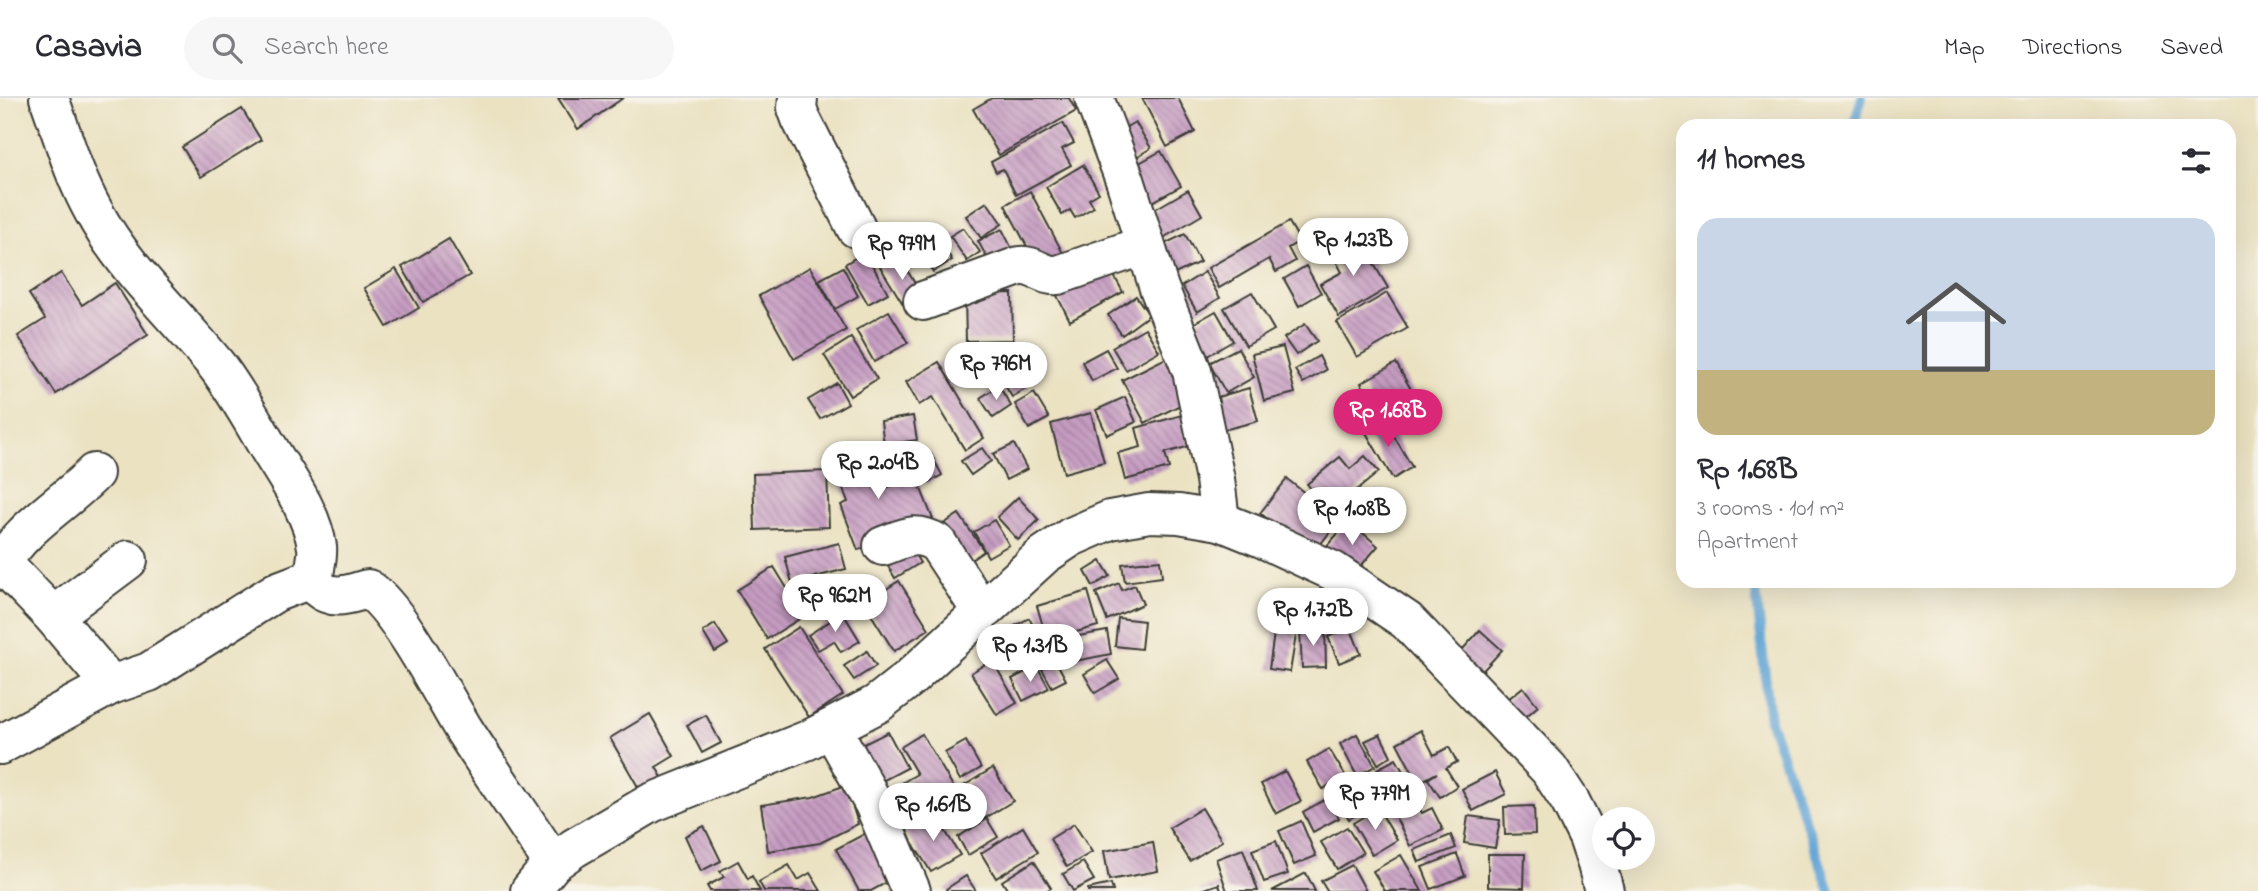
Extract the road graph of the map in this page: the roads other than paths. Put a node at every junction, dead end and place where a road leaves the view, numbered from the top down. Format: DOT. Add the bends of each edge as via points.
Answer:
graph roads {
  1 [pos="50,98"];
  2 [pos="798,98"];
  3 [pos="1094,98"];
  4 [pos="856,228"];
  5 [pos="1145,245"];
  6 [pos="923,301"];
  7 [pos="94,473"];
  8 [pos="1220,521"];
  9 [pos="883,545"];
  10 [pos="128,560"];
  11 [pos="313,578"];
  12 [pos="982,612"];
  13 [pos="52,616"];
  14 [pos="111,685"];
  15 [pos="840,743"];
  16 [pos="0,745"];
  17 [pos="542,877"];
  18 [pos="911,891"];
  19 [pos="1604,891"];
  1 -- 11 [label="street" via="94,213 137,275 219,369 301,505 318,551"];
  2 -- 4 [label="street" via="802,119"];
  3 -- 5 [label="street"];
  5 -- 6 [label="street" via="1058,275 1047,275 1029,265 1020,267"];
  5 -- 8 [label="street" via="1192,371"];
  7 -- 13 [label="street" via="40,520 2,563"];
  8 -- 12 [label="street" via="1149,513 1110,520 1044,555"];
  8 -- 19 [label="street" via="1333,571 1408,621 1549,769 1588,837"];
  9 -- 12 [label="street" via="911,536 937,543"];
  10 -- 13 [label="street"];
  11 -- 14 [label="street" via="276,592 149,673"];
  11 -- 17 [label="street" via="317,588 341,597 366,589 398,622 466,732"];
  12 -- 15 [label="street"];
  13 -- 14 [label="street"];
  14 -- 16 [label="street"];
  15 -- 17 [label="street" via="651,803 574,848"];
  15 -- 18 [label="street" via="874,804"];
}
